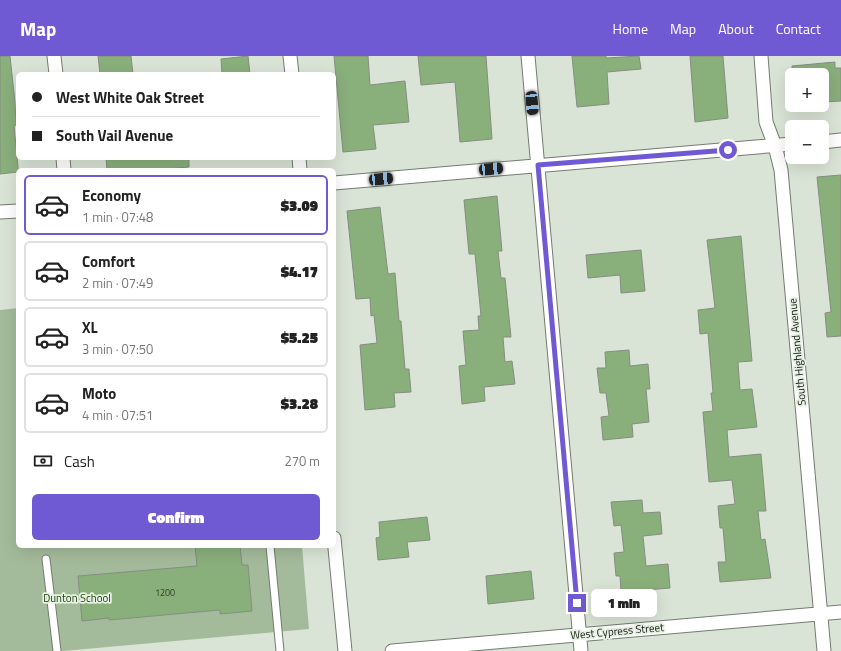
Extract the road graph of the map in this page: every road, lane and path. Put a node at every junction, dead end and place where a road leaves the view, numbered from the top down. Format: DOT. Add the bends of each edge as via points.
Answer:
graph roads {
  1 [pos="54,56"];
  2 [pos="290,56"];
  3 [pos="528,56"];
  4 [pos="761,56"];
  5 [pos="56,72"];
  6 [pos="292,72"];
  7 [pos="841,140"];
  8 [pos="829,141"];
  9 [pos="785,145"];
  10 [pos="775,146"];
  11 [pos="538,165"];
  12 [pos="336,183"];
  13 [pos="16,211"];
  14 [pos="0,212"];
  15 [pos="270,548"];
  16 [pos="335,548"];
  17 [pos="46,558"];
  18 [pos="841,612"];
  19 [pos="820,613"];
  20 [pos="580,634"];
  21 [pos="57,651"];
  22 [pos="280,651"];
  23 [pos="345,651"];
  24 [pos="392,651"];
  25 [pos="581,651"];
  26 [pos="824,651"];
  1 -- 5 [label="street"];
  2 -- 6 [label="street"];
  3 -- 11 [label="street"];
  4 -- 10 [label="street, South Highland Avenue" via="766,122"];
  7 -- 8 [label="street"];
  9 -- 10 [label="street"];
  10 -- 11 [label="street"];
  10 -- 19 [label="street, South Highland Avenue" via="781,170"];
  11 -- 12 [label="street"];
  11 -- 20 [label="street"];
  13 -- 14 [label="street"];
  15 -- 22 [label="lane"];
  16 -- 23 [label="street"];
  17 -- 21 [label="lane"];
  18 -- 19 [label="street, West Cypress Street"];
  19 -- 20 [label="street, West Cypress Street"];
  19 -- 26 [label="street, South Highland Avenue"];
  20 -- 24 [label="street, West Cypress Street"];
  20 -- 25 [label="street"];
}
